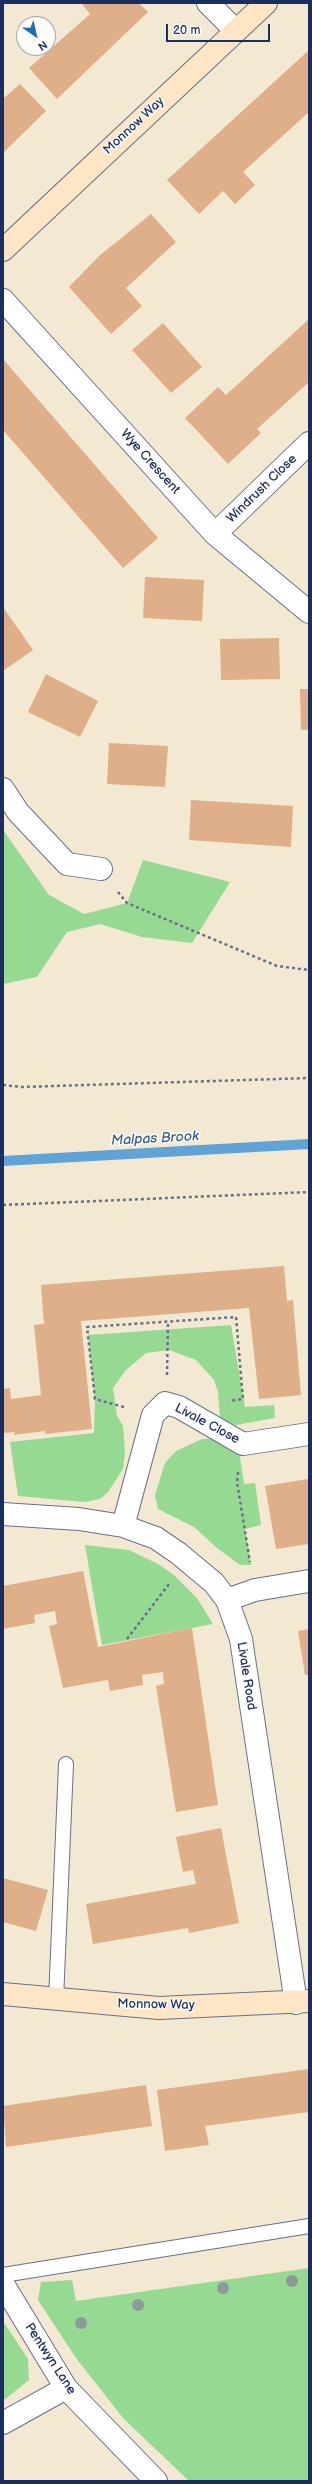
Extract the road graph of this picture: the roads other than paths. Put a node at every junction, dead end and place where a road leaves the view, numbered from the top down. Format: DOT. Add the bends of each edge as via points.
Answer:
graph roads {
  1 [pos="208,3"];
  2 [pos="266,3"];
  3 [pos="236,30"];
  4 [pos="3,250"];
  5 [pos="3,300"];
  6 [pos="309,443"];
  7 [pos="216,534"];
  8 [pos="309,612"];
  9 [pos="3,789"];
  10 [pos="100,869"];
  11 [pos="309,1434"];
  12 [pos="3,1514"];
  13 [pos="123,1526"];
  14 [pos="309,1581"];
  15 [pos="227,1600"];
  16 [pos="66,1764"];
  17 [pos="3,1994"];
  18 [pos="56,2000"];
  19 [pos="302,2002"];
  20 [pos="309,2226"];
  21 [pos="3,2276"];
  22 [pos="3,2284"];
  23 [pos="66,2388"];
  24 [pos="3,2423"];
  25 [pos="156,2481"];
  1 -- 3 [label="street"];
  2 -- 3 [label="street, Monnow Way"];
  3 -- 4 [label="street, Monnow Way"];
  5 -- 7 [label="street, Wye Crescent"];
  6 -- 7 [label="street, Windrush Close"];
  7 -- 8 [label="street, Wye Crescent"];
  9 -- 10 [label="street" via="18,812 67,864"];
  11 -- 13 [label="street, Livale Close" via="243,1444 166,1408"];
  12 -- 13 [label="street, Livale Road" via="79,1519"];
  13 -- 15 [label="street, Livale Road" via="156,1538 187,1560 214,1583"];
  14 -- 15 [label="street" via="255,1590"];
  15 -- 19 [label="street, Livale Road" via="241,1640"];
  16 -- 18 [label="lane"];
  17 -- 18 [label="street, Monnow Way"];
  18 -- 19 [label="street, Monnow Way" via="159,2008"];
  20 -- 21 [label="lane"];
  22 -- 23 [label="street, Pentwyn Lane"];
  23 -- 24 [label="street"];
  23 -- 25 [label="street, Pentwyn Lane"];
}
